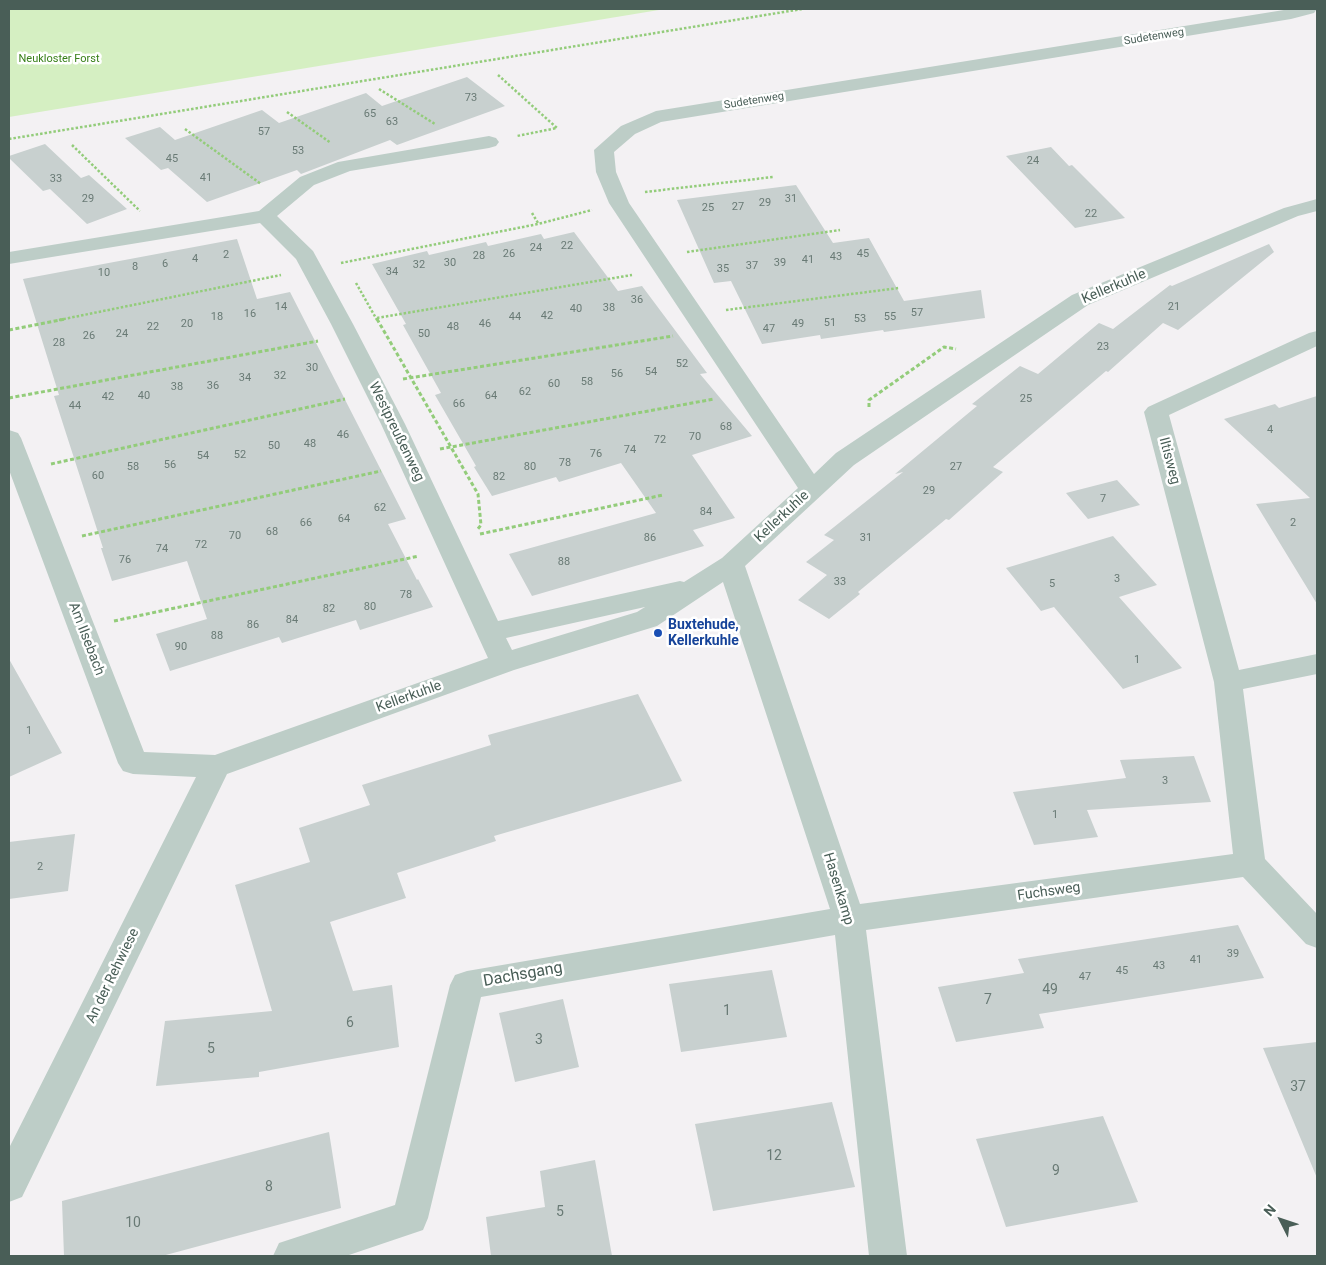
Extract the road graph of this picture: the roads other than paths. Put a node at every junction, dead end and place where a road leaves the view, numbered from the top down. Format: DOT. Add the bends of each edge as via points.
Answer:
graph roads {
  1 [pos="1308,9"];
  2 [pos="490,142"];
  3 [pos="1317,205"];
  4 [pos="265,216"];
  5 [pos="9,258"];
  6 [pos="1317,338"];
  7 [pos="9,438"];
  8 [pos="812,490"];
  9 [pos="731,564"];
  10 [pos="696,586"];
  11 [pos="490,632"];
  12 [pos="504,663"];
  13 [pos="1317,664"];
  14 [pos="1228,682"];
  15 [pos="216,766"];
  16 [pos="1250,864"];
  17 [pos="849,919"];
  18 [pos="1317,935"];
  19 [pos="9,1185"];
  20 [pos="292,1256"];
  21 [pos="888,1256"];
  1 -- 8 [label="street, Sudetenweg" via="656,117 628,130 604,150 606,172 617,199"];
  2 -- 4 [label="street" via="345,166 307,182"];
  3 -- 8 [label="street, Kellerkuhle" via="1291,212 1080,300 845,459"];
  4 -- 5 [label="street"];
  4 -- 11 [label="street, Westpreußenweg" via="305,256 410,460"];
  6 -- 14 [label="street, Iltisweg" via="1156,412"];
  7 -- 15 [label="street, Am Ilsebach" via="134,762"];
  8 -- 9 [label="street, Kellerkuhle"];
  9 -- 10 [label="street, Kellerkuhle"];
  9 -- 17 [label="street, Hasenkamp"];
  10 -- 11 [label="street"];
  10 -- 12 [label="street, Kellerkuhle" via="647,618"];
  11 -- 12 [label="street, Westpreußenweg"];
  12 -- 15 [label="street, Kellerkuhle"];
  13 -- 14 [label="street"];
  14 -- 16 [label="street"];
  15 -- 19 [label="street, An der Rehwiese"];
  16 -- 17 [label="street, Fuchsweg"];
  16 -- 18 [label="street"];
  17 -- 20 [label="street, Dachsgang" via="467,985 410,1218"];
  17 -- 21 [label="street, Hasenkamp"];
}
